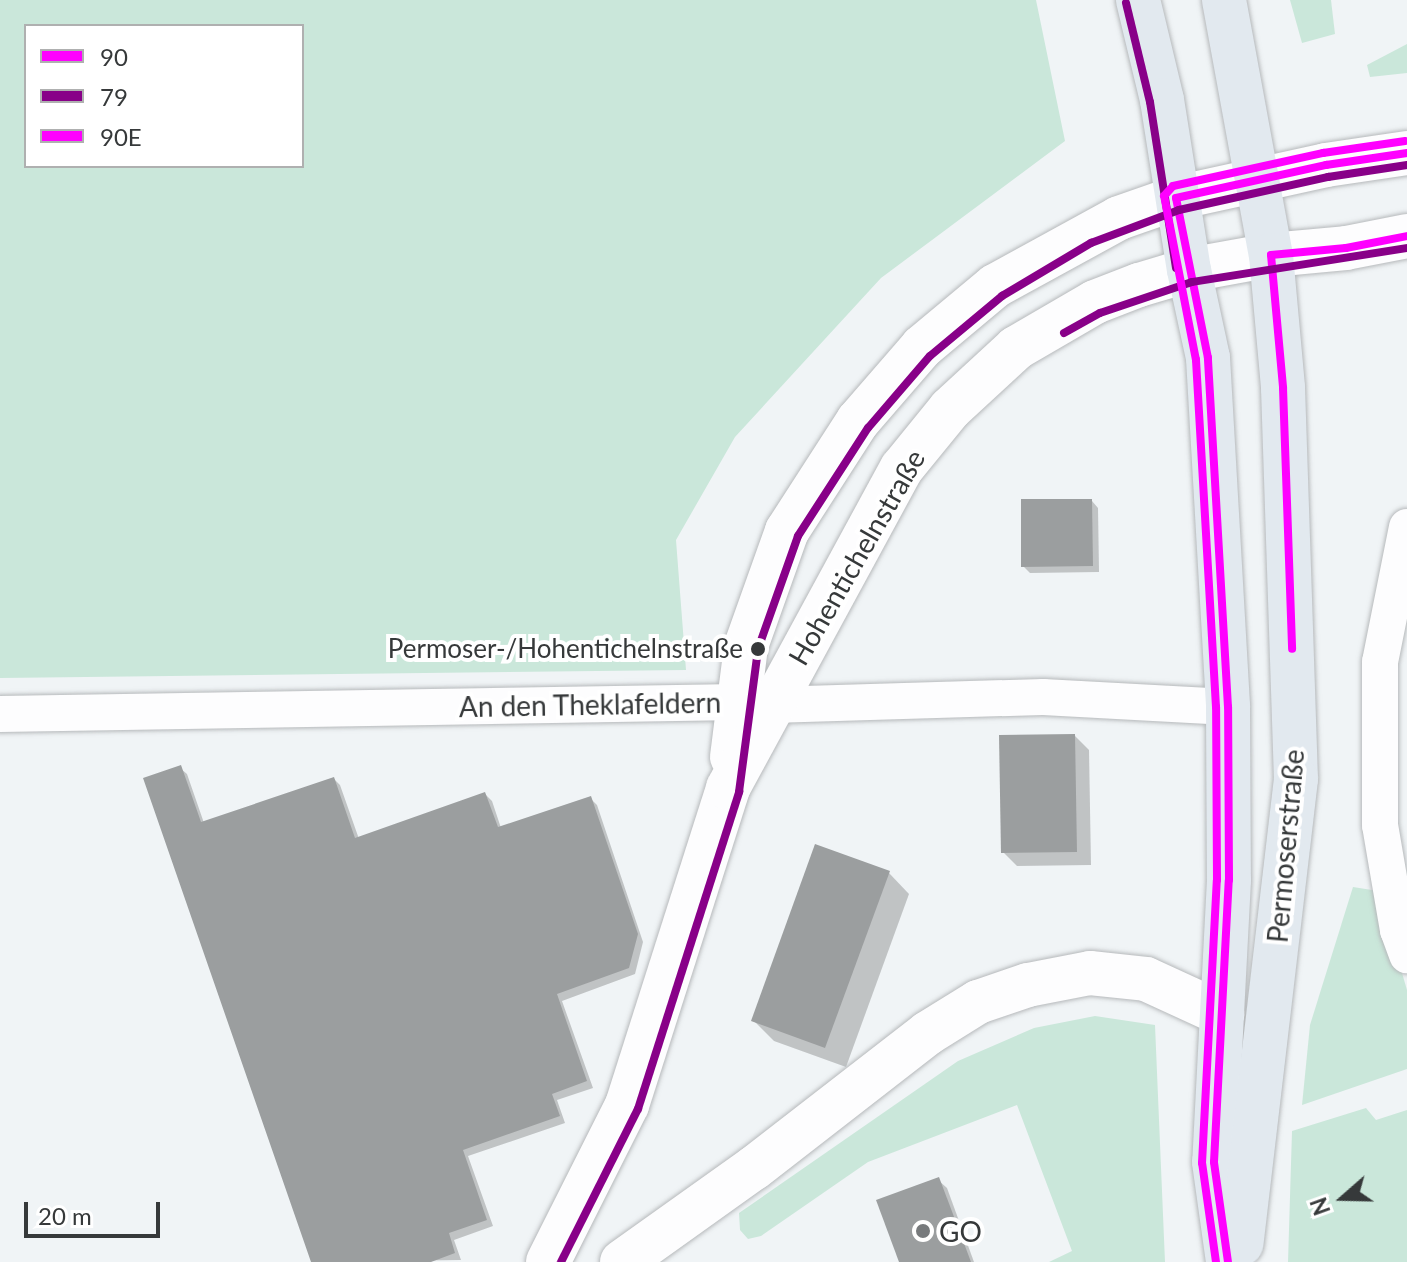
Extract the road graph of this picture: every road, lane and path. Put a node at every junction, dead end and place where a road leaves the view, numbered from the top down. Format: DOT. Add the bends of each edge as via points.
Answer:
graph roads {
  1 [pos="1138,0"];
  2 [pos="1224,0"];
  3 [pos="1407,153"];
  4 [pos="1258,181"];
  5 [pos="1176,198"];
  6 [pos="1407,236"];
  7 [pos="1271,255"];
  8 [pos="1189,270"];
  9 [pos="1407,527"];
  10 [pos="755,703"];
  11 [pos="1228,707"];
  12 [pos="0,714"];
  13 [pos="1407,955"];
  14 [pos="1222,1014"];
  15 [pos="548,1262"];
  16 [pos="622,1262"];
  17 [pos="1228,1262"];
  18 [pos="1240,1262"];
  1 -- 5 [label="main road, Permoserstraße" via="1162,100"];
  2 -- 4 [label="main road, Permoserstraße"];
  3 -- 4 [label="main road, Hohentichelnstraße"];
  4 -- 5 [label="main road, Hohentichelnstraße"];
  4 -- 7 [label="main road, Permoserstraße"];
  5 -- 8 [label="main road, Permoserstraße"];
  5 -- 10 [label="main road, Hohentichelnstraße" via="1086,232 995,286 922,347 858,421 787,531 746,646"];
  6 -- 7 [label="main road, Hohentichelnstraße"];
  7 -- 8 [label="main road, Hohentichelnstraße"];
  7 -- 18 [label="main road, Permoserstraße" via="1287,472 1296,779"];
  8 -- 10 [label="main road, Hohentichelnstraße" via="1095,302 1016,348 950,409 902,468"];
  8 -- 11 [label="main road, Permoserstraße" via="1208,358"];
  9 -- 13 [label="street" via="1380,662 1380,825"];
  10 -- 11 [label="street, An den Theklafeldern" via="1043,697"];
  10 -- 12 [label="street, An den Theklafeldern"];
  10 -- 15 [label="main road, Hohentichelnstraße" via="627,1105"];
  11 -- 14 [label="main road, Permoserstraße" via="1229,880"];
  14 -- 16 [label="main road" via="1146,979 1090,973 978,1002 928,1033"];
  14 -- 17 [label="main road, Permoserstraße" via="1214,1162"];
}
